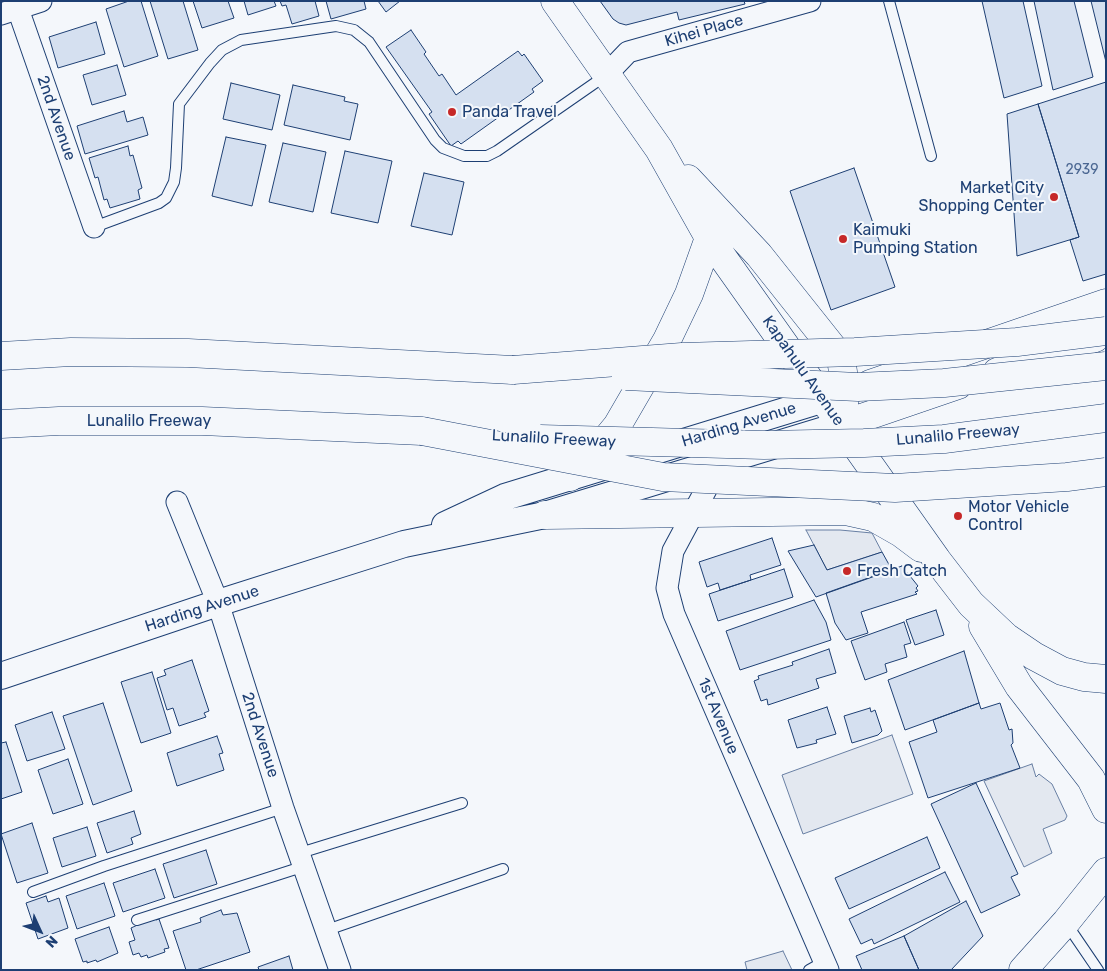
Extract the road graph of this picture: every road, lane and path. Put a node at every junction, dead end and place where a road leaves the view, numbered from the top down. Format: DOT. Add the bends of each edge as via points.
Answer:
graph roads {
  1 [pos="40,1"];
  2 [pos="555,1"];
  3 [pos="810,1"];
  4 [pos="888,1"];
  5 [pos="758,8"];
  6 [pos="10,12"];
  7 [pos="606,75"];
  8 [pos="660,149"];
  9 [pos="931,156"];
  10 [pos="94,227"];
  11 [pos="709,238"];
  12 [pos="1106,303"];
  13 [pos="1106,332"];
  14 [pos="1,356"];
  15 [pos="841,358"];
  16 [pos="1106,366"];
  17 [pos="513,370"];
  18 [pos="906,371"];
  19 [pos="835,396"];
  20 [pos="1106,418"];
  21 [pos="1,424"];
  22 [pos="841,425"];
  23 [pos="422,431"];
  24 [pos="720,462"];
  25 [pos="1106,472"];
  26 [pos="570,477"];
  27 [pos="177,502"];
  28 [pos="692,514"];
  29 [pos="545,515"];
  30 [pos="404,544"];
  31 [pos="936,560"];
  32 [pos="218,603"];
  33 [pos="972,604"];
  34 [pos="1,676"];
  35 [pos="1106,679"];
  36 [pos="462,803"];
  37 [pos="283,808"];
  38 [pos="1106,809"];
  39 [pos="302,859"];
  40 [pos="503,869"];
  41 [pos="1106,872"];
  42 [pos="33,892"];
  43 [pos="137,920"];
  44 [pos="1066,922"];
  45 [pos="327,930"];
  46 [pos="821,967"];
  47 [pos="340,970"];
  48 [pos="1022,970"];
  49 [pos="1098,970"];
  1 -- 6 [label="street"];
  2 -- 7 [label="main road, Kapahulu Avenue"];
  3 -- 5 [label="street, Kihei Place"];
  4 -- 9 [label="lane"];
  5 -- 7 [label="street, Kihei Place" via="628,52"];
  6 -- 10 [label="street, 2nd Avenue"];
  7 -- 8 [label="main road, Kapahulu Avenue"];
  7 -- 10 [label="lane" via="497,151 487,156 464,156 444,148 435,140 369,42 354,30 336,26 241,40 222,50 179,104 176,168 174,182 166,198"];
  8 -- 11 [label="main road, Kapahulu Avenue"];
  8 -- 15 [label="main road" via="759,256"];
  11 -- 19 [label="main road, Kapahulu Avenue"];
  11 -- 26 [label="main road" via="689,294 667,340 622,418 594,454"];
  12 -- 18 [label="main road, Harding Avenue"];
  13 -- 17 [label="main road, bridge" via="1018,342 855,352 682,357"];
  13 -- 22 [label="main road, Harding Avenue"];
  14 -- 17 [label="main road" via="71,352 188,353"];
  15 -- 18 [label="main road"];
  15 -- 19 [label="main road"];
  16 -- 17 [label="main road, bridge" via="944,383 858,387"];
  18 -- 19 [label="main road, Harding Avenue"];
  19 -- 22 [label="main road"];
  19 -- 26 [label="street, Harding Avenue"];
  20 -- 23 [label="main road, Lunalilo Freeway, bridge" via="944,439 764,446 590,442"];
  21 -- 23 [label="main road, Lunalilo Freeway" via="202,421"];
  22 -- 24 [label="street, Harding Avenue"];
  22 -- 31 [label="main road, Kapahulu Avenue"];
  23 -- 25 [label="main road, bridge" via="663,477 895,488"];
  24 -- 28 [label="street, 1st Avenue"];
  24 -- 29 [label="street, Harding Avenue"];
  26 -- 30 [label="street, Harding Avenue" via="505,497"];
  27 -- 32 [label="street, 2nd Avenue"];
  28 -- 29 [label="main road"];
  28 -- 31 [label="main road" via="846,511 873,517 901,533"];
  28 -- 46 [label="street, 1st Avenue" via="673,551 667,588 674,614"];
  29 -- 30 [label="street, Harding Avenue"];
  30 -- 32 [label="street, Harding Avenue"];
  31 -- 33 [label="main road, Kapahulu Avenue"];
  32 -- 34 [label="street, Harding Avenue"];
  32 -- 37 [label="street, 2nd Avenue"];
  33 -- 35 [label="main road, Kapahulu Avenue" via="1006,637 1034,656 1062,671"];
  33 -- 38 [label="main road" via="1019,686 1091,779"];
  36 -- 39 [label="lane"];
  37 -- 39 [label="street, 2nd Avenue"];
  37 -- 42 [label="lane"];
  39 -- 43 [label="lane"];
  39 -- 45 [label="street, 2nd Avenue"];
  40 -- 45 [label="lane"];
  41 -- 44 [label="main road"];
  44 -- 48 [label="main road"];
  44 -- 49 [label="lane"];
  45 -- 47 [label="street, 2nd Avenue"];
}
